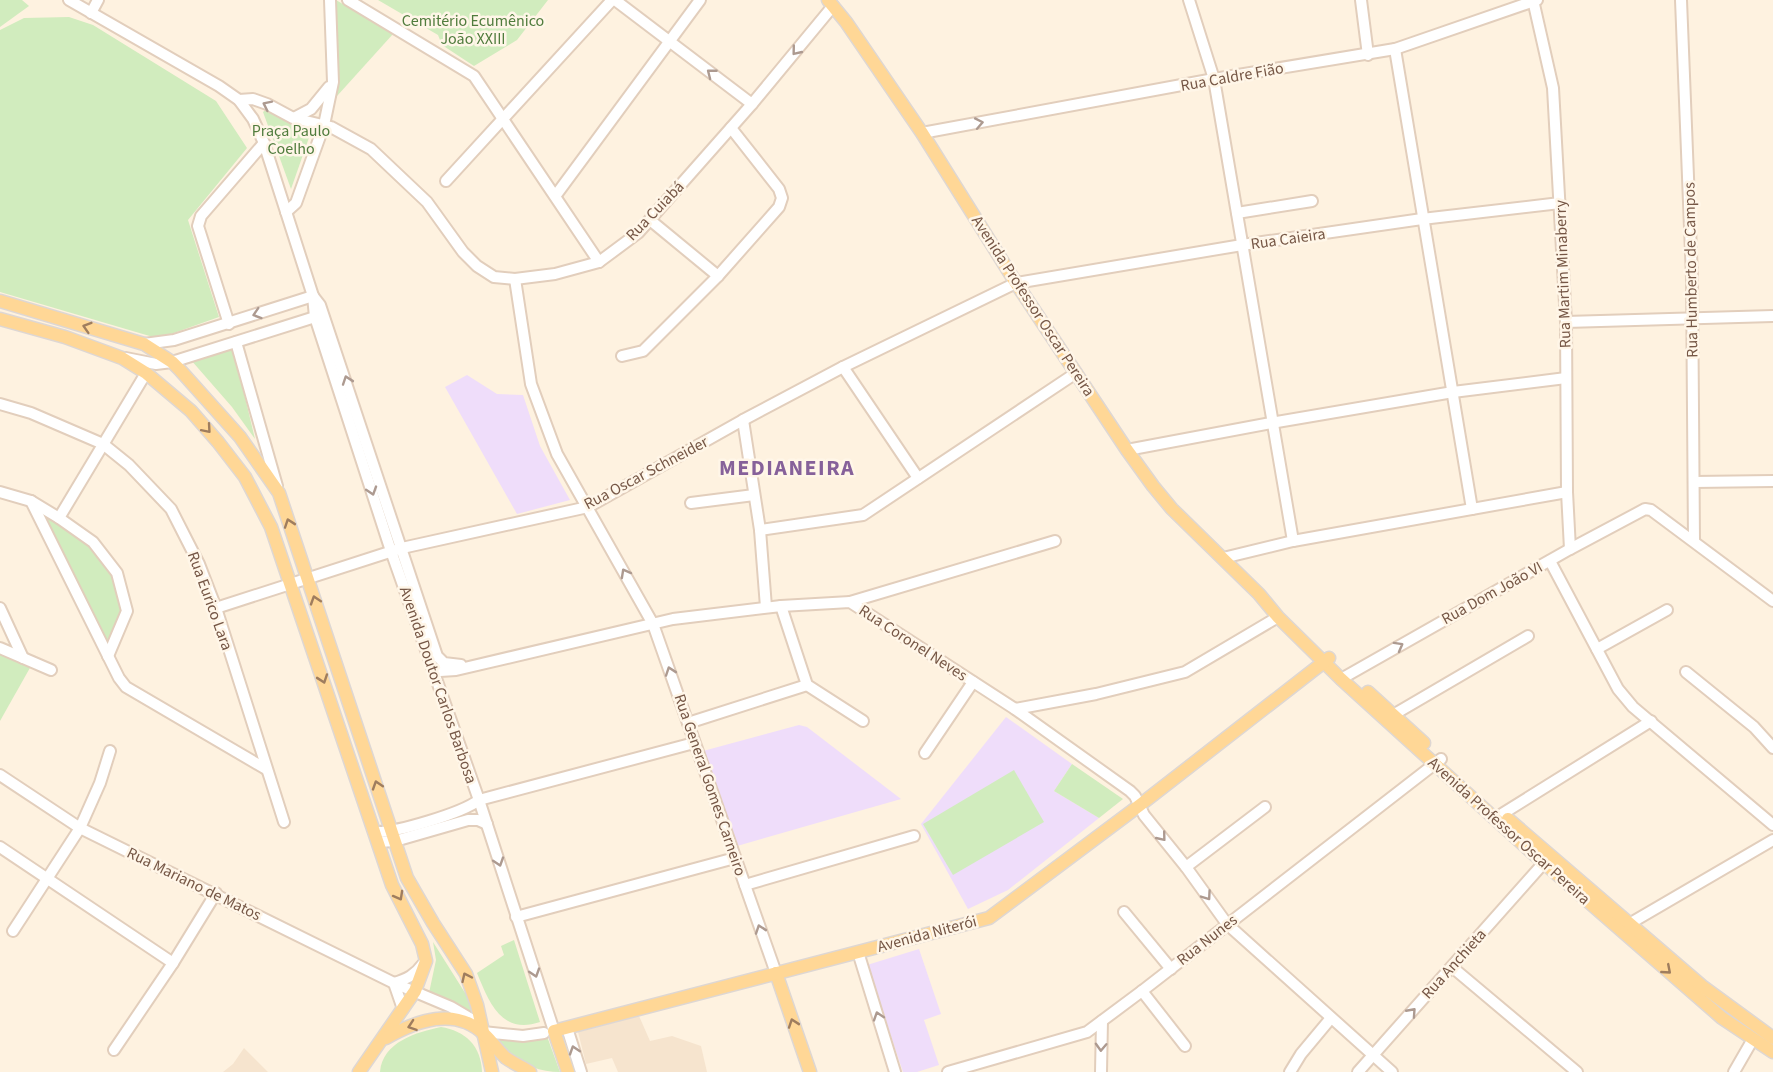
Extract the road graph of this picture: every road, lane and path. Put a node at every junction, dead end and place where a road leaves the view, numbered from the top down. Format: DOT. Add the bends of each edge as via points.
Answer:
graph roads {
  1 [pos="69,0"];
  2 [pos="98,0"];
  3 [pos="330,0"];
  4 [pos="348,0"];
  5 [pos="614,0"];
  6 [pos="700,0"];
  7 [pos="1189,0"];
  8 [pos="1361,0"];
  9 [pos="1534,0"];
  10 [pos="1682,0"];
  11 [pos="830,3"];
  12 [pos="91,13"];
  13 [pos="670,41"];
  14 [pos="1395,49"];
  15 [pos="1368,55"];
  16 [pos="1214,79"];
  17 [pos="333,82"];
  18 [pos="239,100"];
  19 [pos="752,104"];
  20 [pos="293,118"];
  21 [pos="503,118"];
  22 [pos="324,125"];
  23 [pos="731,128"];
  24 [pos="922,133"];
  25 [pos="264,143"];
  26 [pos="446,181"];
  27 [pos="556,195"];
  28 [pos="1312,201"];
  29 [pos="1560,203"];
  30 [pos="286,212"];
  31 [pos="1237,213"];
  32 [pos="1422,219"];
  33 [pos="650,220"];
  34 [pos="1242,245"];
  35 [pos="599,262"];
  36 [pos="718,276"];
  37 [pos="515,279"];
  38 [pos="1017,283"];
  39 [pos="313,296"];
  40 [pos="0,301"];
  41 [pos="1773,316"];
  42 [pos="315,317"];
  43 [pos="1692,318"];
  44 [pos="0,319"];
  45 [pos="1566,322"];
  46 [pos="229,324"];
  47 [pos="236,342"];
  48 [pos="144,344"];
  49 [pos="622,356"];
  50 [pos="122,358"];
  51 [pos="172,362"];
  52 [pos="843,367"];
  53 [pos="1076,373"];
  54 [pos="146,374"];
  55 [pos="1566,378"];
  56 [pos="1453,392"];
  57 [pos="0,405"];
  58 [pos="743,420"];
  59 [pos="1271,423"];
  60 [pos="103,444"];
  61 [pos="1127,450"];
  62 [pos="918,478"];
  63 [pos="1773,481"];
  64 [pos="1694,483"];
  65 [pos="0,492"];
  66 [pos="1567,492"];
  67 [pos="279,493"];
  68 [pos="754,495"];
  69 [pos="31,501"];
  70 [pos="691,503"];
  71 [pos="588,507"];
  72 [pos="1472,509"];
  73 [pos="59,518"];
  74 [pos="760,530"];
  75 [pos="1055,541"];
  76 [pos="1293,541"];
  77 [pos="1694,541"];
  78 [pos="1570,549"];
  79 [pos="397,550"];
  80 [pos="1224,558"];
  81 [pos="1550,561"];
  82 [pos="308,578"];
  83 [pos="291,584"];
  84 [pos="1259,594"];
  85 [pos="1773,601"];
  86 [pos="850,602"];
  87 [pos="781,606"];
  88 [pos="766,607"];
  89 [pos="0,608"];
  90 [pos="216,608"];
  91 [pos="1667,610"];
  92 [pos="1278,617"];
  93 [pos="653,624"];
  94 [pos="1528,636"];
  95 [pos="0,648"];
  96 [pos="1598,649"];
  97 [pos="108,656"];
  98 [pos="22,658"];
  99 [pos="1327,660"];
  100 [pos="471,666"];
  101 [pos="432,667"];
  102 [pos="51,670"];
  103 [pos="1686,672"];
  104 [pos="1344,677"];
  105 [pos="973,682"];
  106 [pos="807,685"];
  107 [pos="1015,709"];
  108 [pos="1393,715"];
  109 [pos="863,721"];
  110 [pos="1651,722"];
  111 [pos="688,723"];
  112 [pos="694,743"];
  113 [pos="1773,748"];
  114 [pos="110,751"];
  115 [pos="925,753"];
  116 [pos="1438,762"];
  117 [pos="266,769"];
  118 [pos="0,775"];
  119 [pos="479,800"];
  120 [pos="1140,805"];
  121 [pos="1265,807"];
  122 [pos="1502,814"];
  123 [pos="284,822"];
  124 [pos="487,824"];
  125 [pos="1773,825"];
  126 [pos="80,828"];
  127 [pos="393,836"];
  128 [pos="914,836"];
  129 [pos="377,837"];
  130 [pos="1773,840"];
  131 [pos="0,847"];
  132 [pos="735,858"];
  133 [pos="1547,859"];
  134 [pos="1186,867"];
  135 [pos="47,879"];
  136 [pos="745,885"];
  137 [pos="216,893"];
  138 [pos="1124,912"];
  139 [pos="516,917"];
  140 [pos="1227,924"];
  141 [pos="1629,924"];
  142 [pos="13,931"];
  143 [pos="858,952"];
  144 [pos="426,961"];
  145 [pos="173,963"];
  146 [pos="1452,967"];
  147 [pos="1171,969"];
  148 [pos="776,973"];
  149 [pos="394,983"];
  150 [pos="415,991"];
  151 [pos="1142,991"];
  152 [pos="403,1009"];
  153 [pos="1331,1018"];
  154 [pos="1102,1021"];
  155 [pos="555,1031"];
  156 [pos="483,1032"];
  157 [pos="1770,1032"];
  158 [pos="1753,1039"];
  159 [pos="382,1040"];
  160 [pos="1185,1046"];
  161 [pos="114,1050"];
  162 [pos="1773,1052"];
  163 [pos="1373,1055"];
  164 [pos="370,1057"];
  165 [pos="359,1072"];
  166 [pos="371,1072"];
  167 [pos="492,1072"];
  168 [pos="530,1072"];
  169 [pos="568,1072"];
  170 [pos="581,1072"];
  171 [pos="810,1072"];
  172 [pos="896,1072"];
  173 [pos="948,1072"];
  174 [pos="1101,1072"];
  175 [pos="1290,1072"];
  176 [pos="1358,1072"];
  177 [pos="1392,1072"];
  178 [pos="1577,1072"];
  179 [pos="1734,1072"];
  1 -- 12 [label="street, Avenida Doutor Carlos Barbosa"];
  2 -- 12 [label="street"];
  3 -- 17 [label="street"];
  4 -- 21 [label="street" via="474,76"];
  5 -- 13 [label="street"];
  5 -- 21 [label="street"];
  6 -- 13 [label="street"];
  7 -- 16 [label="street"];
  8 -- 15 [label="street"];
  9 -- 14 [label="street, Rua Caldre Fião"];
  9 -- 29 [label="street, Rua Martim Minaberry" via="1553,87"];
  10 -- 43 [label="street, Rua Humberto de Campos"];
  11 -- 19 [label="street, Rua Cuiabá, one-way"];
  11 -- 24 [label="main road, Avenida Professor Oscar Pereira"];
  12 -- 18 [label="street, Avenida Doutor Carlos Barbosa"];
  19 -- 13 [label="street, one-way"];
  13 -- 27 [label="street"];
  14 -- 15 [label="street, Rua Caldre Fião"];
  14 -- 32 [label="street"];
  15 -- 16 [label="street, Rua Caldre Fião"];
  24 -- 16 [label="street, Rua Caldre Fião, one-way"];
  16 -- 31 [label="street"];
  17 -- 20 [label="street" via="311,109"];
  17 -- 22 [label="street"];
  20 -- 18 [label="street, one-way" via="260,101"];
  18 -- 25 [label="street, Avenida Doutor Carlos Barbosa" via="253,118"];
  19 -- 23 [label="street, Rua Cuiabá"];
  20 -- 22 [label="street"];
  21 -- 26 [label="street"];
  21 -- 27 [label="street"];
  22 -- 30 [label="street" via="296,203"];
  22 -- 37 [label="street, Rua Cuiabá" via="371,149 427,202 477,266 494,277"];
  23 -- 33 [label="street, Rua Cuiabá"];
  23 -- 36 [label="street" via="782,198 779,207"];
  24 -- 38 [label="main road, Avenida Professor Oscar Pereira"];
  25 -- 30 [label="street, Avenida Doutor Carlos Barbosa"];
  25 -- 46 [label="street" via="201,216 198,226"];
  27 -- 35 [label="street"];
  28 -- 31 [label="street"];
  29 -- 32 [label="street, Rua Caieira"];
  29 -- 45 [label="street, Rua Martim Minaberry"];
  30 -- 39 [label="street, Avenida Doutor Carlos Barbosa"];
  31 -- 34 [label="street"];
  32 -- 34 [label="street, Rua Caieira"];
  32 -- 56 [label="street"];
  33 -- 35 [label="street, Rua Cuiabá"];
  33 -- 36 [label="street"];
  34 -- 38 [label="street, Rua Caieira"];
  34 -- 59 [label="street"];
  35 -- 37 [label="street, Rua Cuiabá" via="555,274"];
  36 -- 49 [label="street" via="643,351"];
  37 -- 71 [label="street, Rua General Gomes Carneiro" via="531,384 557,454"];
  38 -- 52 [label="street, Rua Oscar Schneider"];
  38 -- 53 [label="main road, Avenida Professor Oscar Pereira"];
  39 -- 42 [label="street, Avenida Doutor Carlos Barbosa"];
  39 -- 46 [label="street, one-way"];
  79 -- 39 [label="street, Avenida Doutor Carlos Barbosa, one-way" via="328,327"];
  48 -- 40 [label="main road, one-way"];
  41 -- 43 [label="street"];
  42 -- 47 [label="street"];
  42 -- 79 [label="street, Avenida Doutor Carlos Barbosa, one-way"];
  43 -- 45 [label="street"];
  43 -- 64 [label="street, Rua Humberto de Campos"];
  44 -- 50 [label="main road"];
  45 -- 55 [label="street, Rua Martim Minaberry"];
  46 -- 48 [label="street"];
  47 -- 51 [label="street"];
  47 -- 67 [label="street"];
  48 -- 51 [label="main road"];
  50 -- 51 [label="street" via="156,364"];
  50 -- 54 [label="main road"];
  51 -- 67 [label="main road" via="240,437"];
  52 -- 58 [label="street, Rua Oscar Schneider"];
  52 -- 62 [label="street"];
  53 -- 61 [label="main road, Avenida Professor Oscar Pereira"];
  53 -- 62 [label="street"];
  54 -- 60 [label="street"];
  54 -- 83 [label="main road, one-way" via="191,411 245,477 271,527"];
  55 -- 56 [label="street"];
  55 -- 66 [label="street, Rua Martim Minaberry"];
  56 -- 59 [label="street"];
  56 -- 72 [label="street"];
  57 -- 60 [label="street, Rua Eurico Lara" via="31,413"];
  58 -- 68 [label="street"];
  58 -- 71 [label="street, Rua Oscar Schneider"];
  59 -- 61 [label="street"];
  59 -- 76 [label="street"];
  60 -- 73 [label="street"];
  60 -- 90 [label="street, Rua Eurico Lara" via="171,509"];
  61 -- 80 [label="main road, Avenida Professor Oscar Pereira" via="1173,509"];
  62 -- 74 [label="street" via="862,515"];
  63 -- 64 [label="street"];
  64 -- 77 [label="street, Rua Humberto de Campos"];
  65 -- 69 [label="street"];
  66 -- 72 [label="street"];
  66 -- 78 [label="street, Rua Martim Minaberry"];
  82 -- 67 [label="main road, one-way"];
  68 -- 70 [label="street"];
  68 -- 74 [label="street"];
  69 -- 73 [label="street"];
  69 -- 97 [label="street"];
  71 -- 79 [label="street, Rua Oscar Schneider"];
  93 -- 71 [label="street, Rua General Gomes Carneiro, one-way"];
  72 -- 76 [label="street"];
  73 -- 97 [label="street" via="93,542 117,573 127,611"];
  74 -- 88 [label="street"];
  75 -- 86 [label="street"];
  76 -- 80 [label="street"];
  77 -- 78 [label="street, Rua Dom João VI" via="1644,509"];
  77 -- 85 [label="street"];
  78 -- 81 [label="street, Rua Dom João VI"];
  79 -- 82 [label="street, Rua Oscar Schneider"];
  79 -- 100 [label="street, Avenida Doutor Carlos Barbosa" via="437,656 444,663"];
  79 -- 101 [label="street, Avenida Doutor Carlos Barbosa"];
  80 -- 84 [label="main road, Avenida Professor Oscar Pereira"];
  81 -- 96 [label="street"];
  104 -- 81 [label="street, Rua Dom João VI, one-way"];
  82 -- 83 [label="street, Rua Oscar Schneider"];
  127 -- 82 [label="main road, one-way"];
  83 -- 90 [label="street, Rua Oscar Schneider"];
  83 -- 129 [label="main road, one-way"];
  84 -- 92 [label="main road, Avenida Professor Oscar Pereira"];
  84 -- 99 [label="main road, Avenida Professor Oscar Pereira" via="1281,609"];
  86 -- 87 [label="street, Rua Coronel Neves"];
  86 -- 105 [label="street, Rua Coronel Neves"];
  87 -- 88 [label="street, Rua Coronel Neves"];
  87 -- 106 [label="street"];
  88 -- 93 [label="street, Rua Coronel Neves"];
  89 -- 98 [label="street"];
  90 -- 117 [label="street, Rua Eurico Lara"];
  91 -- 96 [label="street"];
  92 -- 99 [label="main road, Avenida Professor Oscar Pereira"];
  92 -- 107 [label="street" via="1185,672"];
  93 -- 100 [label="street, Rua Coronel Neves"];
  111 -- 93 [label="street, Rua General Gomes Carneiro, one-way"];
  94 -- 108 [label="street"];
  95 -- 98 [label="street"];
  96 -- 110 [label="street" via="1618,689"];
  97 -- 117 [label="street" via="126,687 135,694"];
  98 -- 102 [label="street"];
  99 -- 104 [label="main road, Avenida Professor Oscar Pereira"];
  99 -- 120 [label="main road, Avenida Niterói"];
  100 -- 101 [label="street, Rua Coronel Neves" via="440,671"];
  101 -- 119 [label="street, Avenida Doutor Carlos Barbosa"];
  103 -- 113 [label="street" via="1754,727"];
  104 -- 108 [label="main road, Avenida Professor Oscar Pereira"];
  104 -- 116 [label="main road, Avenida Professor Oscar Pereira"];
  105 -- 107 [label="street, Rua Coronel Neves"];
  105 -- 115 [label="street"];
  106 -- 109 [label="street"];
  106 -- 111 [label="street"];
  107 -- 120 [label="street, Rua Coronel Neves" via="1130,790"];
  108 -- 116 [label="main road, Avenida Professor Oscar Pereira"];
  110 -- 122 [label="street"];
  110 -- 125 [label="street"];
  111 -- 112 [label="street, Rua General Gomes Carneiro"];
  112 -- 119 [label="street"];
  112 -- 132 [label="street, Rua General Gomes Carneiro"];
  114 -- 126 [label="street"];
  116 -- 122 [label="main road, Avenida Professor Oscar Pereira"];
  116 -- 133 [label="main road, Avenida Professor Oscar Pereira"];
  116 -- 140 [label="street, Rua Nunes"];
  117 -- 123 [label="street, Rua Eurico Lara"];
  118 -- 126 [label="street, Rua Mariano de Matos"];
  119 -- 124 [label="street, Avenida Doutor Carlos Barbosa"];
  119 -- 127 [label="street"];
  120 -- 134 [label="street, Rua Coronel Neves, one-way"];
  120 -- 143 [label="main road, Avenida Niterói" via="989,918"];
  121 -- 134 [label="street"];
  122 -- 133 [label="main road, Avenida Professor Oscar Pereira"];
  124 -- 127 [label="street" via="468,820"];
  124 -- 139 [label="street, Avenida Doutor Carlos Barbosa, one-way"];
  126 -- 135 [label="street"];
  126 -- 137 [label="street, Rua Mariano de Matos"];
  127 -- 129 [label="street"];
  156 -- 127 [label="main road, one-way" via="466,974 407,878"];
  128 -- 136 [label="street"];
  129 -- 144 [label="main road, one-way" via="392,885 422,944"];
  130 -- 141 [label="street"];
  131 -- 135 [label="street"];
  132 -- 136 [label="street, Rua General Gomes Carneiro"];
  132 -- 139 [label="street"];
  133 -- 141 [label="main road, Avenida Professor Oscar Pereira"];
  133 -- 146 [label="street, Rua Anchieta"];
  133 -- 158 [label="main road, Avenida Professor Oscar Pereira, one-way" via="1696,996"];
  134 -- 140 [label="street, Rua Coronel Neves, one-way"];
  135 -- 142 [label="street"];
  135 -- 145 [label="street"];
  148 -- 136 [label="street, Rua General Gomes Carneiro, one-way"];
  137 -- 145 [label="street"];
  137 -- 149 [label="street, Rua Mariano de Matos"];
  138 -- 147 [label="street"];
  139 -- 155 [label="street, Avenida Doutor Carlos Barbosa, one-way"];
  140 -- 147 [label="street, Rua Nunes"];
  140 -- 153 [label="street, Rua Coronel Neves"];
  141 -- 157 [label="main road, Avenida Professor Oscar Pereira" via="1702,986"];
  143 -- 148 [label="main road, Avenida Niterói"];
  172 -- 143 [label="street, one-way"];
  144 -- 149 [label="street" via="417,973"];
  144 -- 150 [label="main road"];
  145 -- 161 [label="street"];
  163 -- 146 [label="street, Rua Anchieta, one-way"];
  146 -- 178 [label="street"];
  147 -- 151 [label="street, Rua Nunes"];
  148 -- 155 [label="main road, Avenida Niterói"];
  171 -- 148 [label="main road, Rua General Gomes Carneiro, one-way"];
  149 -- 150 [label="street, Rua Mariano de Matos"];
  149 -- 152 [label="street"];
  150 -- 152 [label="main road"];
  150 -- 156 [label="street, Rua Mariano de Matos" via="473,1020"];
  151 -- 154 [label="street, Rua Nunes"];
  151 -- 160 [label="street"];
  152 -- 159 [label="main road"];
  153 -- 163 [label="street, Rua Coronel Neves"];
  153 -- 175 [label="street"];
  154 -- 173 [label="street, Rua Nunes" via="1087,1032"];
  154 -- 174 [label="street, one-way"];
  155 -- 156 [label="street, Avenida Niterói" via="523,1036"];
  155 -- 169 [label="main road, Avenida Doutor Carlos Barbosa"];
  170 -- 155 [label="street, one-way"];
  156 -- 159 [label="main road, one-way" via="462,1020 442,1018 416,1023"];
  156 -- 167 [label="main road"];
  156 -- 168 [label="main road" via="505,1057"];
  158 -- 162 [label="main road, Avenida Professor Oscar Pereira"];
  158 -- 179 [label="street"];
  159 -- 164 [label="main road"];
  163 -- 176 [label="street, Rua Anchieta"];
  163 -- 177 [label="street, Rua Coronel Neves"];
  164 -- 165 [label="main road"];
  164 -- 166 [label="main road"];
}
